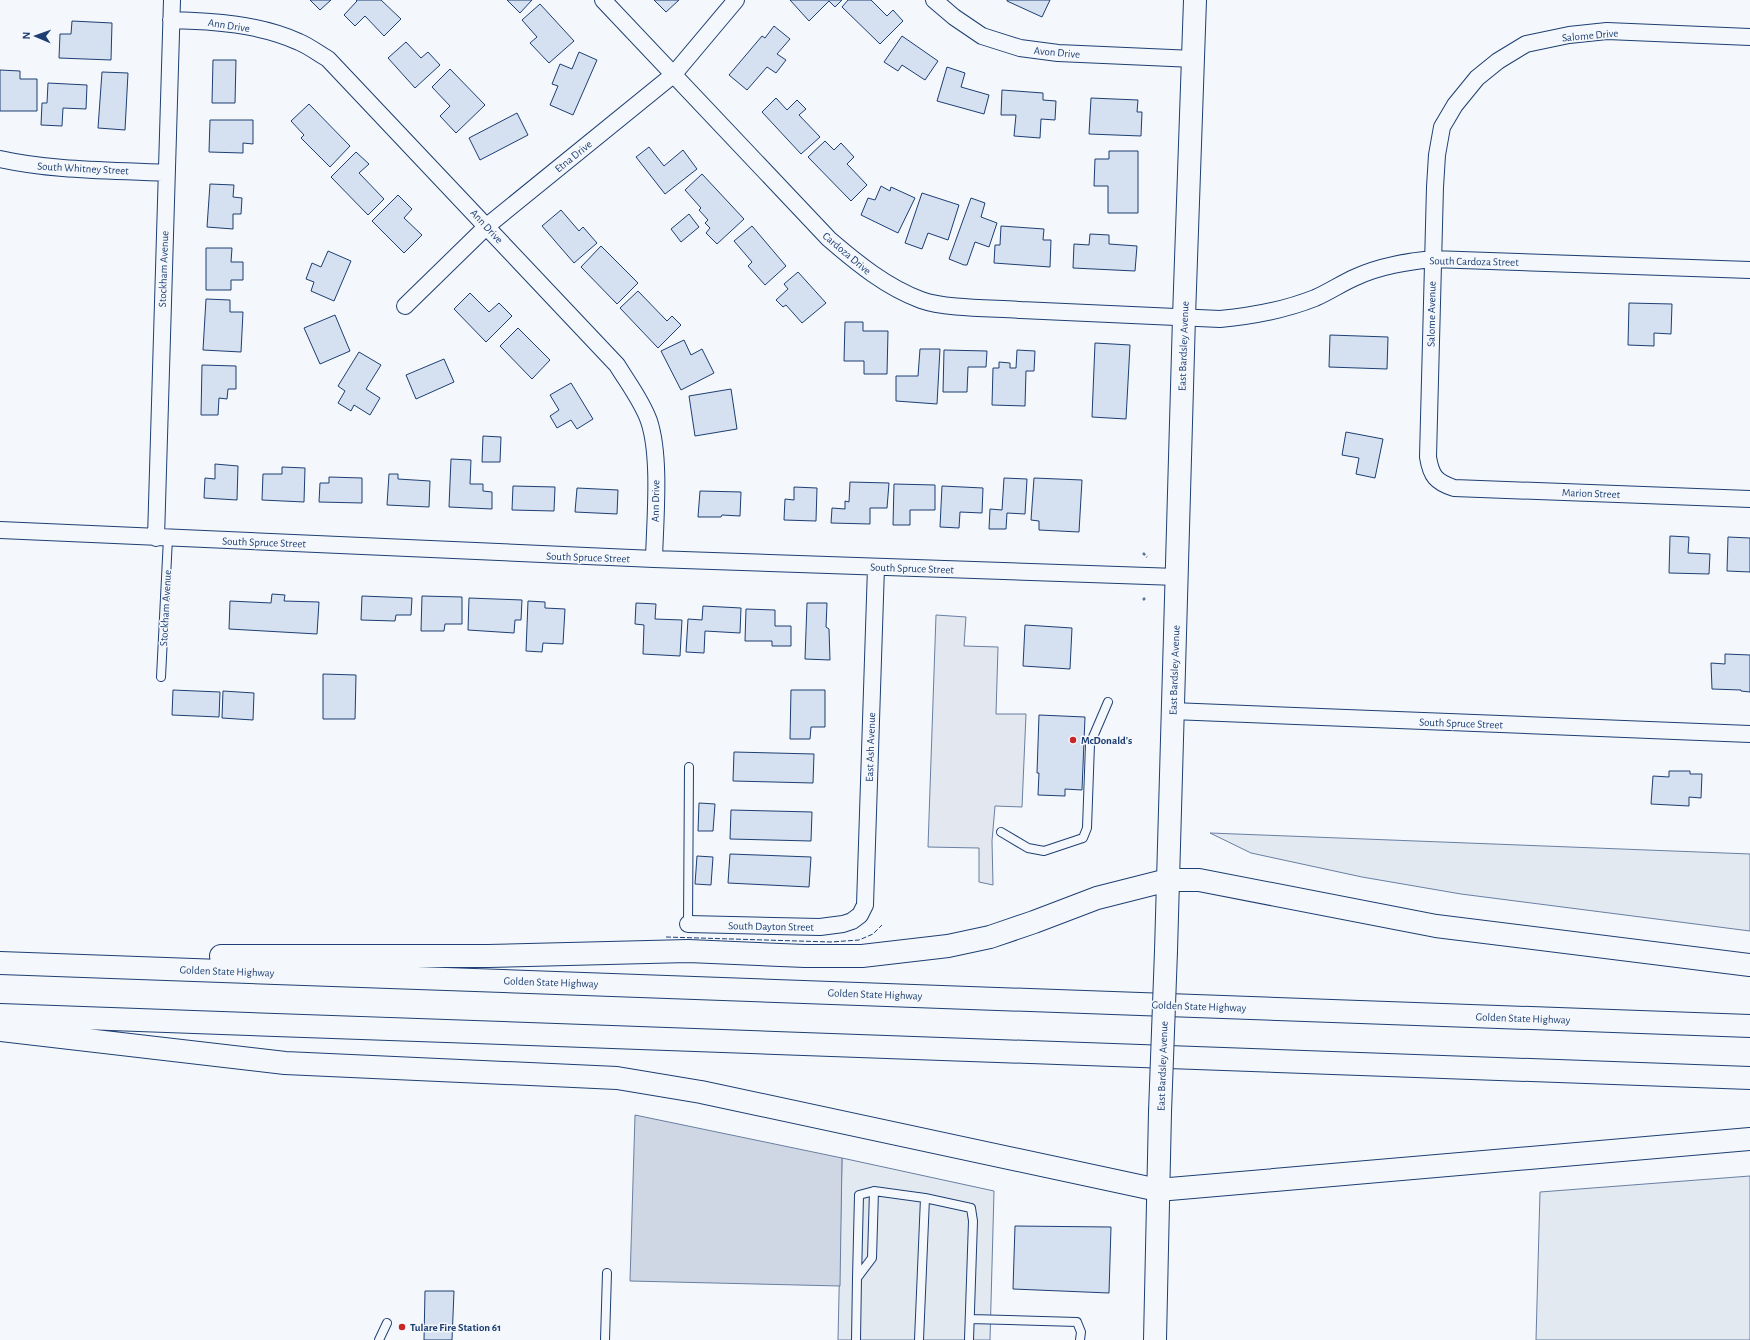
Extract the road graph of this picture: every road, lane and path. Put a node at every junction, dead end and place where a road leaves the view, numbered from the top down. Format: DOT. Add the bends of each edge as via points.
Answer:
graph roads {
  1 [pos="172,0"];
  2 [pos="603,0"];
  3 [pos="736,0"];
  4 [pos="934,0"];
  5 [pos="1195,0"];
  6 [pos="172,20"];
  7 [pos="1750,37"];
  8 [pos="1194,59"];
  9 [pos="673,75"];
  10 [pos="1455,105"];
  11 [pos="0,160"];
  12 [pos="166,173"];
  13 [pos="487,226"];
  14 [pos="1432,259"];
  15 [pos="1750,270"];
  16 [pos="405,306"];
  17 [pos="1184,318"];
  18 [pos="1435,478"];
  19 [pos="1750,499"];
  20 [pos="0,530"];
  21 [pos="162,538"];
  22 [pos="1143,553"];
  23 [pos="1147,556"];
  24 [pos="654,559"];
  25 [pos="876,567"];
  26 [pos="1177,577"];
  27 [pos="161,677"];
  28 [pos="1108,702"];
  29 [pos="1172,711"];
  30 [pos="1750,734"];
  31 [pos="688,767"];
  32 [pos="1001,832"];
  33 [pos="1168,880"];
  34 [pos="852,921"];
  35 [pos="688,924"];
  36 [pos="0,963"];
  37 [pos="1750,965"];
  38 [pos="163,968"];
  39 [pos="0,1015"];
  40 [pos="1750,1026"];
  41 [pos="0,1030"];
  42 [pos="1750,1078"];
  43 [pos="1750,1139"];
  44 [pos="1158,1190"];
  45 [pos="874,1191"];
  46 [pos="925,1198"];
  47 [pos="607,1273"];
  48 [pos="857,1278"];
  49 [pos="970,1319"];
  50 [pos="387,1324"];
  51 [pos="379,1340"];
  52 [pos="605,1340"];
  53 [pos="856,1340"];
  54 [pos="919,1340"];
  55 [pos="969,1340"];
  56 [pos="1080,1340"];
  57 [pos="1155,1340"];
  1 -- 6 [label="street, Stockham Avenue"];
  2 -- 9 [label="street, Cardoza Drive"];
  3 -- 9 [label="street, Etna Drive"];
  4 -- 8 [label="street, Avon Drive" via="982,36 1020,48 1058,53"];
  5 -- 8 [label="main road, East Bardsley Avenue"];
  6 -- 12 [label="street, Stockham Avenue"];
  6 -- 13 [label="street, Ann Drive" via="204,21 273,32 300,42 328,59"];
  7 -- 10 [label="street, Salome Drive" via="1607,31 1569,35 1526,44 1498,60 1477,78"];
  8 -- 17 [label="main road, East Bardsley Avenue"];
  9 -- 13 [label="street, Etna Drive"];
  9 -- 17 [label="street, Cardoza Drive" via="829,239 864,269 895,288 923,301 951,306"];
  10 -- 14 [label="street, Salome Avenue" via="1442,127 1437,155"];
  11 -- 12 [label="street, South Whitney Street" via="53,167"];
  12 -- 21 [label="street, Stockham Avenue"];
  13 -- 16 [label="street, Etna Drive"];
  13 -- 24 [label="street, Ann Drive" via="617,365 636,394 649,421 655,453"];
  14 -- 15 [label="street, South Cardoza Street"];
  14 -- 17 [label="street, South Cardoza Street" via="1395,264 1356,277 1315,298 1252,316 1220,319"];
  14 -- 18 [label="street, Salome Avenue" via="1428,457"];
  17 -- 26 [label="main road, East Bardsley Avenue"];
  18 -- 19 [label="street, Marion Street" via="1444,485 1454,488"];
  20 -- 21 [label="street, South Spruce Street"];
  21 -- 24 [label="street, South Spruce Street"];
  21 -- 27 [label="lane, Stockham Avenue"];
  22 -- 23 [label="path"];
  24 -- 25 [label="street, South Spruce Street"];
  25 -- 26 [label="street, South Spruce Street"];
  25 -- 34 [label="street, East Ash Avenue" via="865,905 860,915"];
  26 -- 29 [label="main road, East Bardsley Avenue"];
  28 -- 32 [label="lane" via="1090,744 1087,828 1083,838 1044,851 1028,848"];
  29 -- 30 [label="street, South Spruce Street"];
  29 -- 33 [label="main road, East Bardsley Avenue"];
  31 -- 35 [label="lane"];
  33 -- 37 [label="main road" via="1203,880 1436,926"];
  33 -- 38 [label="main road" via="1097,898 990,937 948,946 886,954 835,956 688,951 488,956 186,956"];
  33 -- 44 [label="main road, East Bardsley Avenue, bridge"];
  34 -- 35 [label="street, South Dayton Street" via="820,927"];
  36 -- 38 [label="main road, Golden State Highway"];
  38 -- 40 [label="main road, Golden State Highway"];
  39 -- 42 [label="main road"];
  41 -- 44 [label="main road" via="285,1063 616,1078 708,1093"];
  43 -- 44 [label="main road"];
  44 -- 57 [label="main road, East Bardsley Avenue"];
  45 -- 46 [label="lane"];
  45 -- 48 [label="lane" via="872,1258"];
  45 -- 48 [label="lane" via="859,1195"];
  46 -- 49 [label="lane" via="970,1208 973,1221"];
  46 -- 54 [label="lane"];
  47 -- 52 [label="lane"];
  48 -- 53 [label="lane"];
  49 -- 55 [label="lane"];
  49 -- 56 [label="lane" via="1077,1322 1081,1332"];
  50 -- 51 [label="lane"];
}
